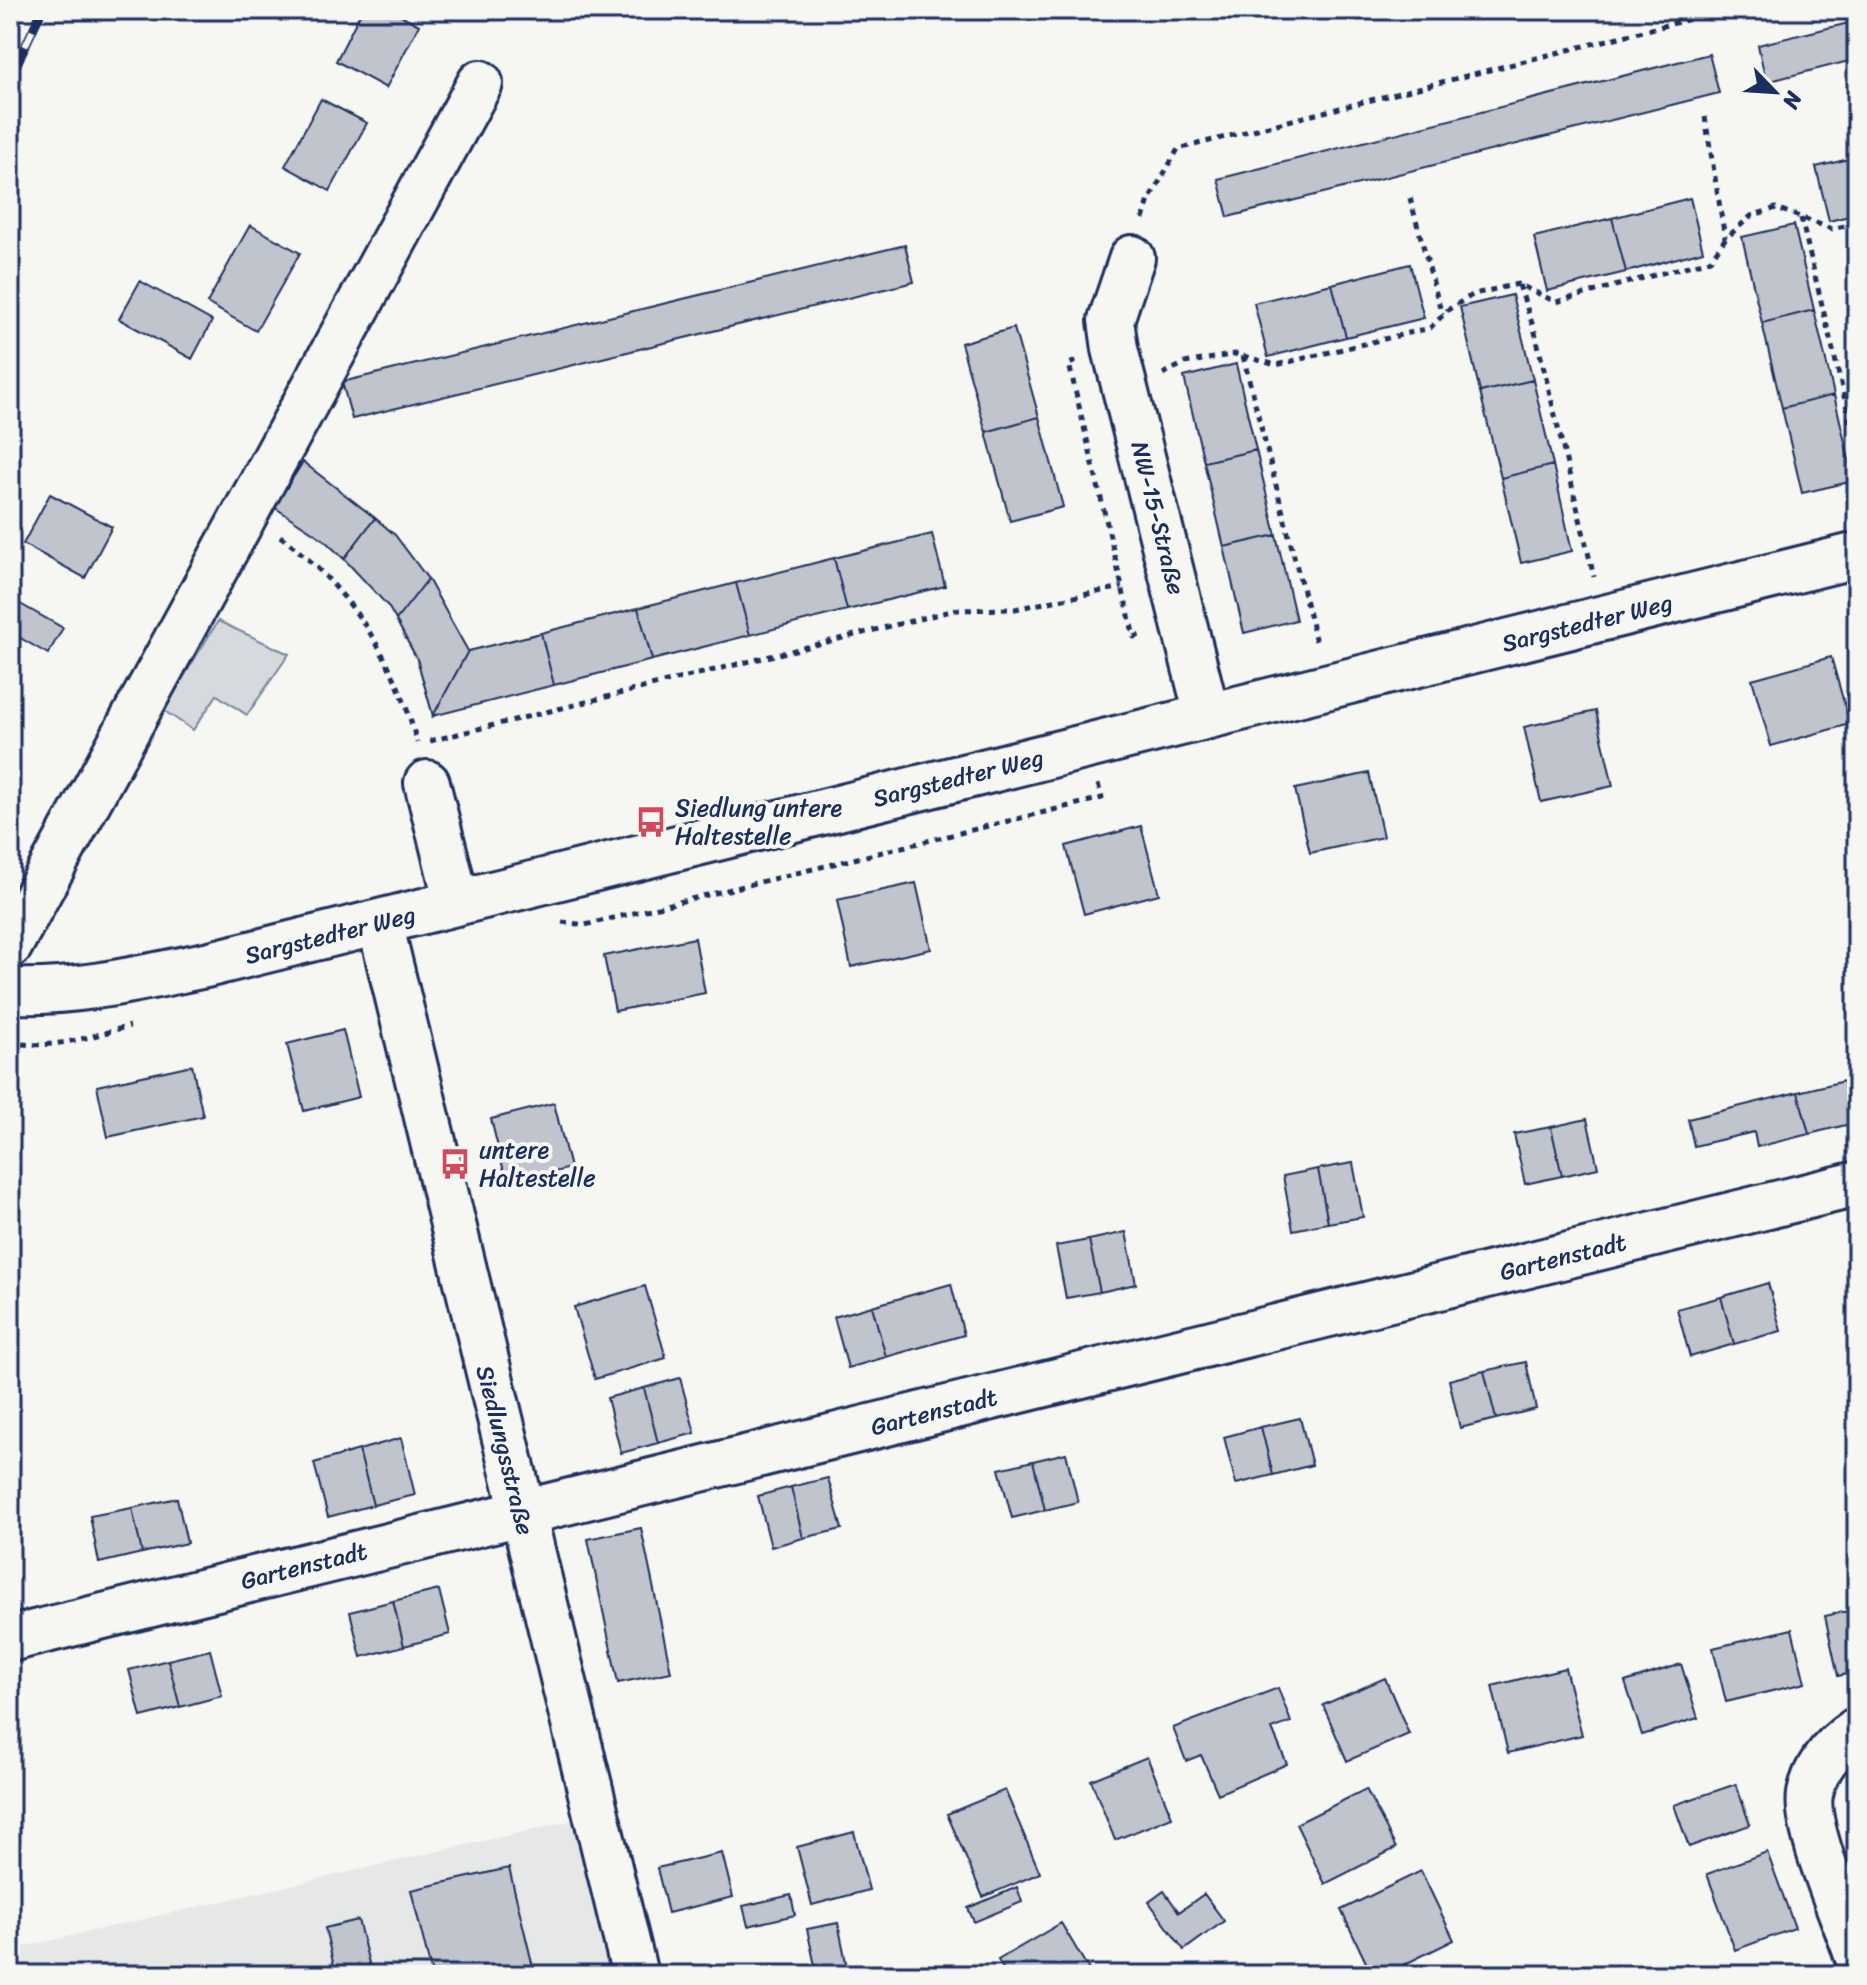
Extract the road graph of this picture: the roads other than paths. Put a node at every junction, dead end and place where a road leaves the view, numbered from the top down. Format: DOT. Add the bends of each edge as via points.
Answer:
graph roads {
  1 [pos="480,83"];
  2 [pos="1132,258"];
  3 [pos="1857,555"];
  4 [pos="1207,715"];
  5 [pos="422,763"];
  6 [pos="457,903"];
  7 [pos="380,923"];
  8 [pos="10,945"];
  9 [pos="10,991"];
  10 [pos="1857,1184"];
  11 [pos="520,1513"];
  12 [pos="10,1639"];
  13 [pos="1857,1730"];
  14 [pos="1857,1955"];
  15 [pos="635,1975"];
  1 -- 8 [label="street"];
  2 -- 4 [label="street, NW-15-Straße" via="1111,320"];
  3 -- 4 [label="street, Sargstedter Weg"];
  4 -- 6 [label="street, Sargstedter Weg"];
  5 -- 6 [label="street"];
  6 -- 7 [label="street, Sargstedter Weg"];
  7 -- 9 [label="street, Sargstedter Weg" via="111,984 47,993"];
  7 -- 11 [label="street, Siedlungsstraße"];
  10 -- 11 [label="street, Gartenstadt"];
  11 -- 12 [label="street, Gartenstadt"];
  11 -- 15 [label="street, Siedlungsstraße"];
  13 -- 14 [label="street" via="1837,1744 1810,1794 1811,1820"];
}
